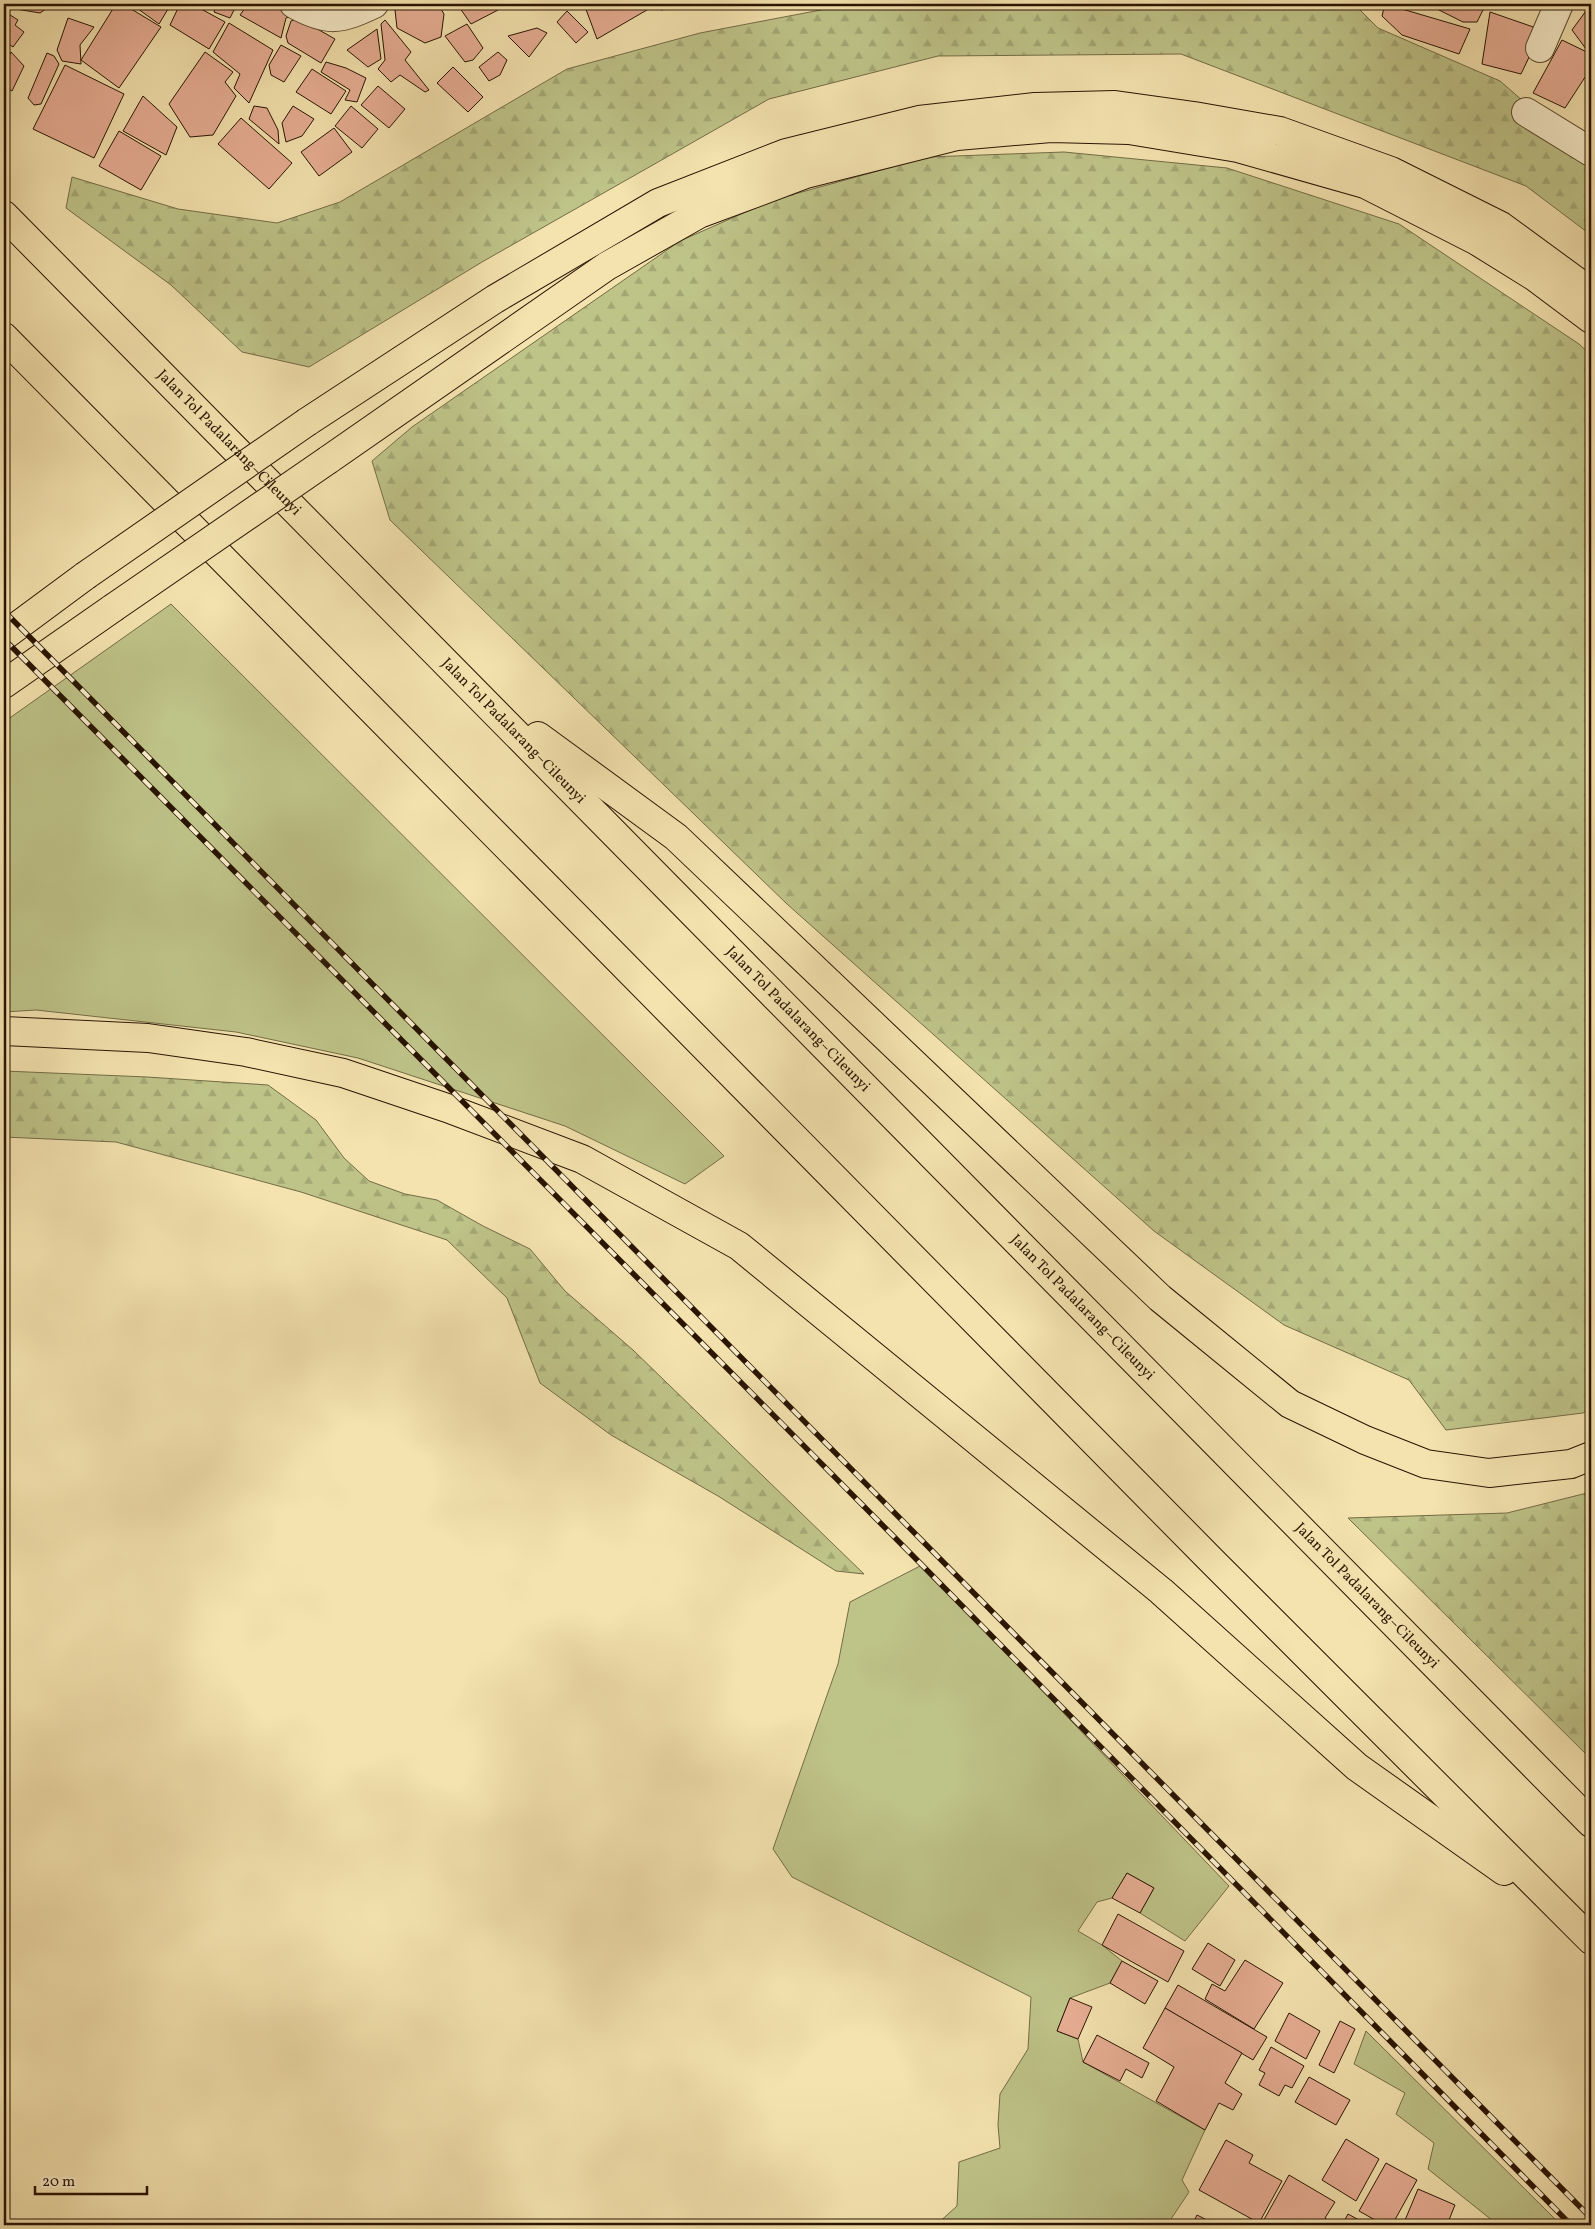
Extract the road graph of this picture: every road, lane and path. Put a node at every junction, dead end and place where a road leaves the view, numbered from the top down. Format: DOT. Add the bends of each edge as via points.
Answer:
graph roads {
  1 [pos="294,4"];
  2 [pos="374,4"];
  3 [pos="1560,4"];
  4 [pos="1540,48"];
  5 [pos="1526,112"];
  6 [pos="1591,152"];
  7 [pos="4,216"];
  8 [pos="1591,292"];
  9 [pos="1591,319"];
  10 [pos="4,336"];
  11 [pos="4,636"];
  12 [pos="4,684"];
  13 [pos="468,684"];
  14 [pos="4,1031"];
  15 [pos="1591,1456"];
  16 [pos="1591,1823"];
  17 [pos="1568,1917"];
  18 [pos="1591,1940"];
  1 -- 2 [label="street" via="327,18 347,16"];
  3 -- 4 [label="street"];
  5 -- 6 [label="street"];
  7 -- 13 [label="highway, Jalan Tol Padalarang–Cileunyi"];
  8 -- 11 [label="highway, bridge" via="1501,226 1391,170 1280,131 1115,105 1035,107 919,120 786,153 658,203 495,299 307,422"];
  9 -- 12 [label="highway, bridge" via="1535,277 1477,241 1356,181 1238,148 1129,130 1051,128 957,136 806,174 699,214 607,266"];
  10 -- 17 [label="highway" via="1211,1560"];
  13 -- 15 [label="highway" via="676,837 1160,1298 1290,1404 1365,1440 1426,1464 1489,1472 1571,1464"];
  13 -- 16 [label="highway, Jalan Tol Padalarang–Cileunyi"];
  14 -- 17 [label="highway" via="148,1038 246,1052 343,1072 582,1159 739,1246 1161,1591 1357,1767"];
  17 -- 18 [label="highway"];
}
